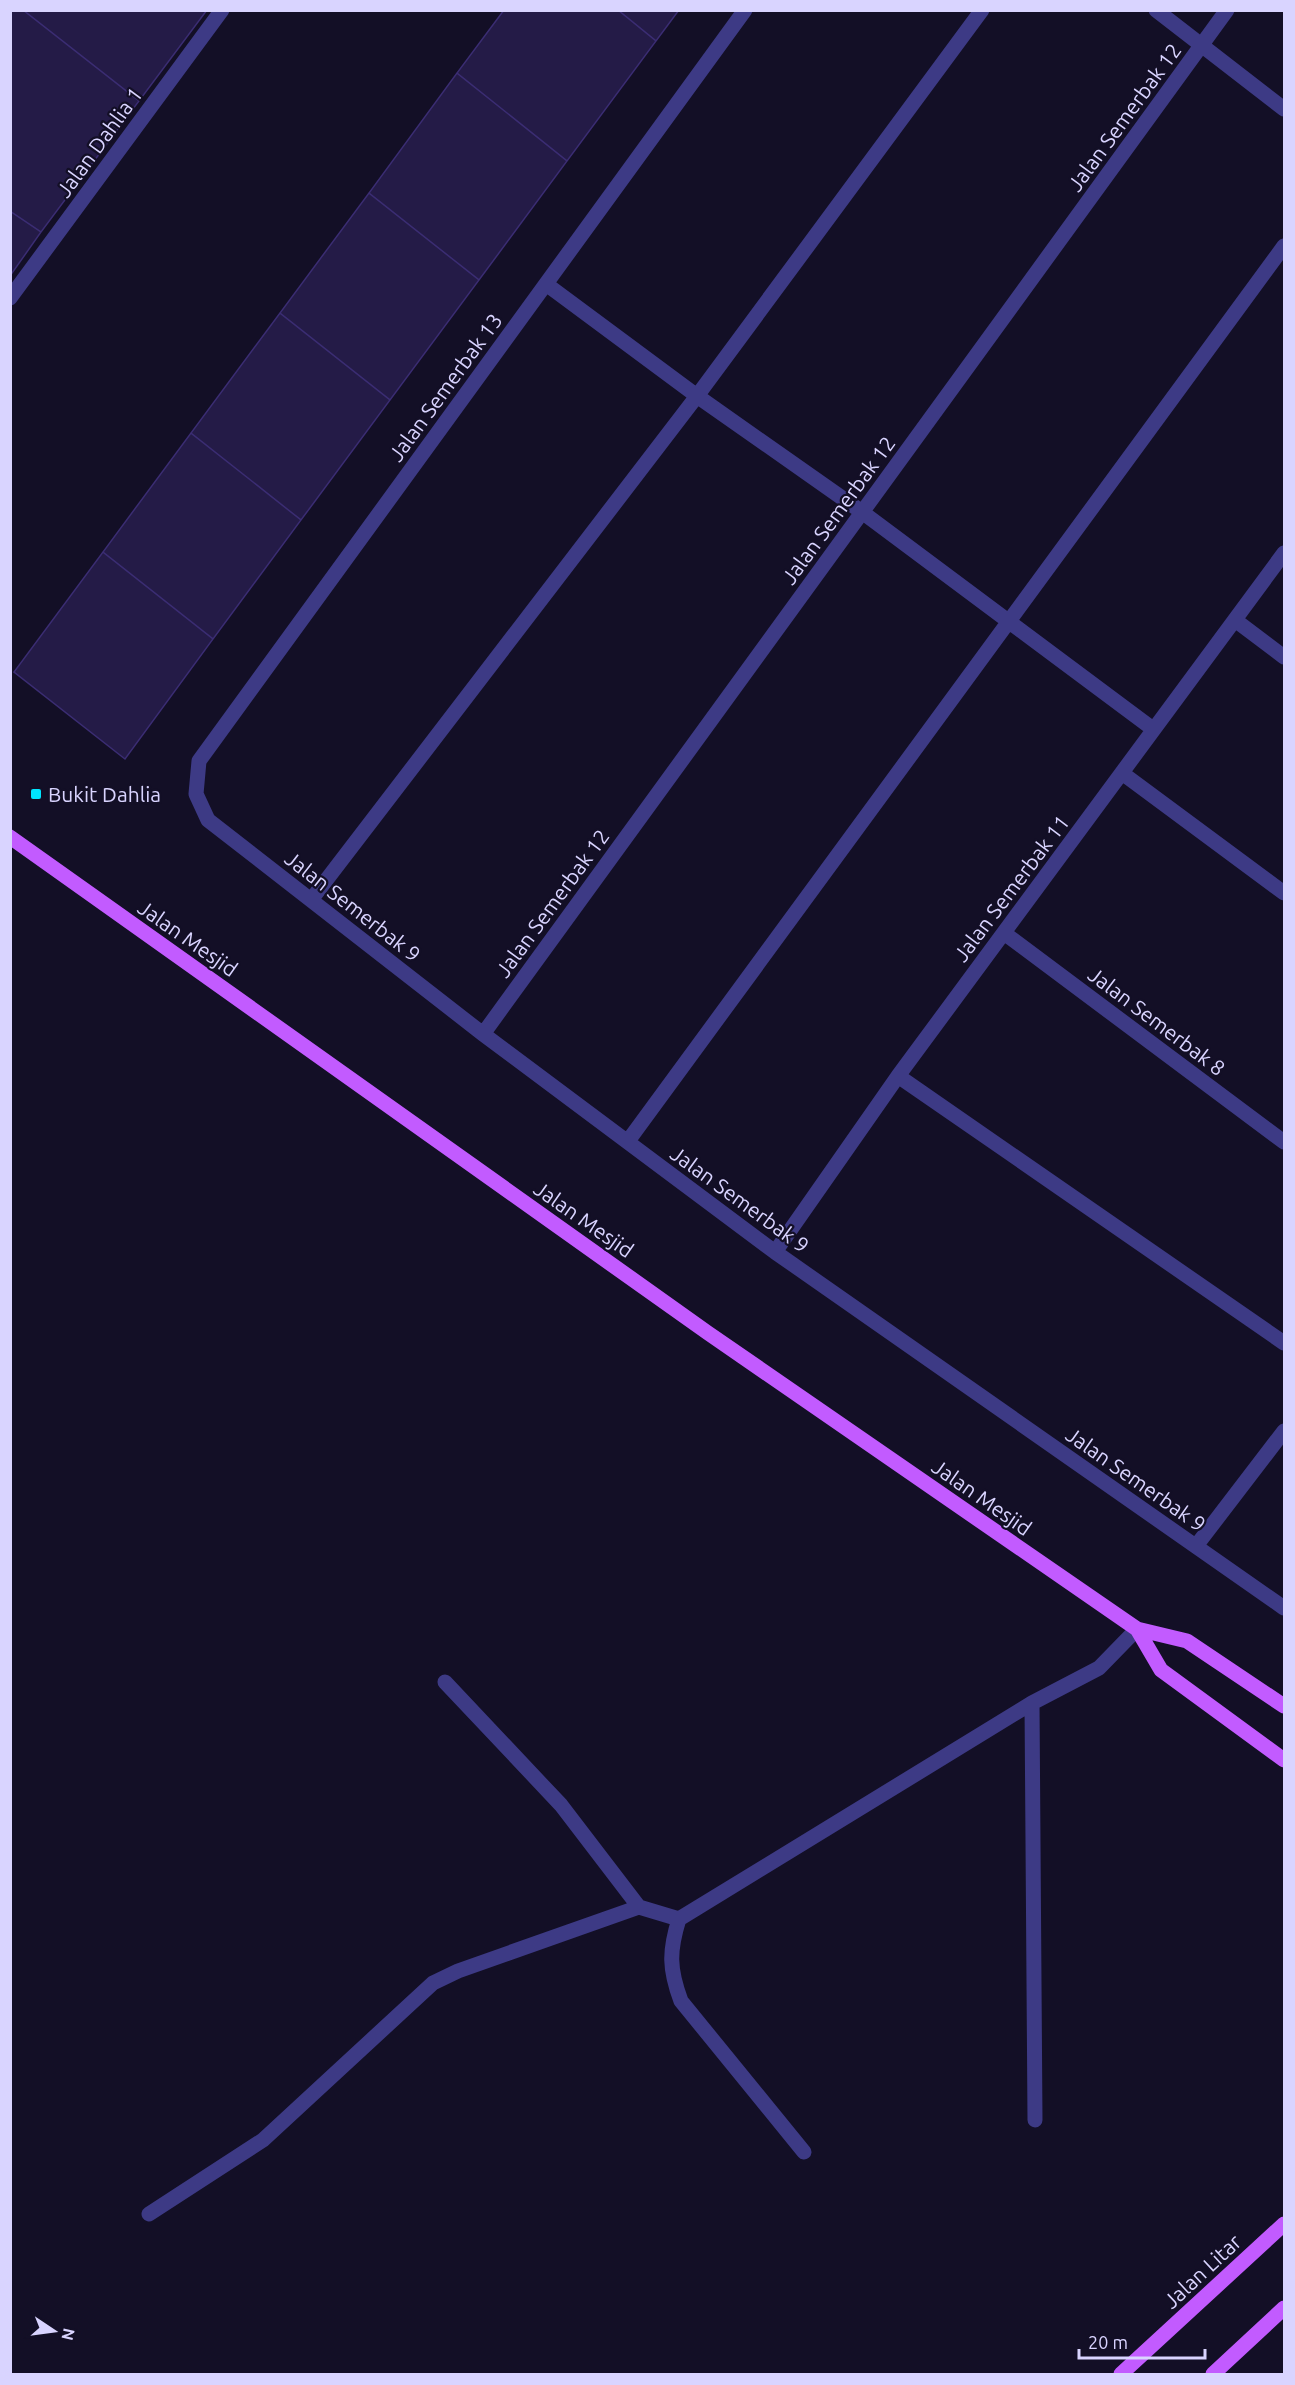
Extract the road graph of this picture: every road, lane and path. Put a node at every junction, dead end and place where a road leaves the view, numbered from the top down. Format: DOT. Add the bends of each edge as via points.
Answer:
graph roads {
  1 [pos="222,10"];
  2 [pos="745,10"];
  3 [pos="982,10"];
  4 [pos="1156,10"];
  5 [pos="1227,10"];
  6 [pos="1202,44"];
  7 [pos="1284,109"];
  8 [pos="1284,246"];
  9 [pos="546,284"];
  10 [pos="10,298"];
  11 [pos="697,396"];
  12 [pos="862,512"];
  13 [pos="1284,553"];
  14 [pos="1235,620"];
  15 [pos="1009,621"];
  16 [pos="1284,657"];
  17 [pos="1153,729"];
  18 [pos="1122,773"];
  19 [pos="196,794"];
  20 [pos="10,837"];
  21 [pos="1284,893"];
  22 [pos="311,900"];
  23 [pos="1004,933"];
  24 [pos="483,1034"];
  25 [pos="898,1077"];
  26 [pos="628,1141"];
  27 [pos="1284,1143"];
  28 [pos="775,1252"];
  29 [pos="1284,1343"];
  30 [pos="1284,1431"];
  31 [pos="1196,1546"];
  32 [pos="1284,1608"];
  33 [pos="1137,1629"];
  34 [pos="445,1682"];
  35 [pos="1032,1703"];
  36 [pos="1284,1706"];
  37 [pos="1284,1760"];
  38 [pos="639,1907"];
  39 [pos="679,1919"];
  40 [pos="1035,2120"];
  41 [pos="804,2152"];
  42 [pos="149,2214"];
  43 [pos="1284,2224"];
  44 [pos="1284,2308"];
  45 [pos="1121,2374"];
  46 [pos="1213,2374"];
  1 -- 10 [label="street, Jalan Dahlia 1"];
  2 -- 9 [label="street, Jalan Semerbak 13"];
  3 -- 11 [label="street"];
  4 -- 6 [label="street"];
  5 -- 6 [label="street, Jalan Semerbak 12"];
  6 -- 7 [label="street"];
  6 -- 12 [label="street, Jalan Semerbak 12"];
  8 -- 15 [label="street"];
  9 -- 11 [label="street"];
  9 -- 19 [label="street, Jalan Semerbak 13" via="199,760"];
  11 -- 12 [label="street"];
  11 -- 22 [label="street"];
  12 -- 15 [label="street"];
  12 -- 24 [label="street, Jalan Semerbak 12"];
  13 -- 14 [label="street, Jalan Semerbak 11"];
  14 -- 16 [label="street"];
  14 -- 17 [label="street, Jalan Semerbak 11"];
  15 -- 17 [label="street"];
  15 -- 26 [label="street"];
  17 -- 18 [label="street, Jalan Semerbak 11"];
  18 -- 21 [label="street"];
  18 -- 23 [label="street, Jalan Semerbak 11"];
  19 -- 22 [label="street, Jalan Semerbak 9" via="208,820"];
  20 -- 33 [label="main road, Jalan Mesjid" via="708,1333"];
  22 -- 24 [label="street, Jalan Semerbak 9"];
  23 -- 25 [label="street, Jalan Semerbak 11"];
  23 -- 27 [label="street, Jalan Semerbak 8"];
  24 -- 26 [label="street, Jalan Semerbak 9"];
  25 -- 28 [label="street, Jalan Semerbak 11"];
  25 -- 29 [label="street"];
  26 -- 28 [label="street, Jalan Semerbak 9"];
  28 -- 31 [label="street, Jalan Semerbak 9"];
  30 -- 31 [label="street"];
  31 -- 32 [label="street, Jalan Semerbak 9"];
  33 -- 35 [label="street" via="1099,1668"];
  33 -- 36 [label="main road, Jalan Mesjid" via="1187,1641"];
  33 -- 37 [label="main road, Jalan Mesjid" via="1161,1670"];
  34 -- 38 [label="street" via="561,1804"];
  35 -- 39 [label="street"];
  35 -- 40 [label="street"];
  38 -- 39 [label="street"];
  38 -- 42 [label="street" via="433,1983 263,2140"];
  39 -- 41 [label="street" via="670,1961 681,2001"];
  43 -- 45 [label="main road, Jalan Litar"];
  44 -- 46 [label="main road"];
}
